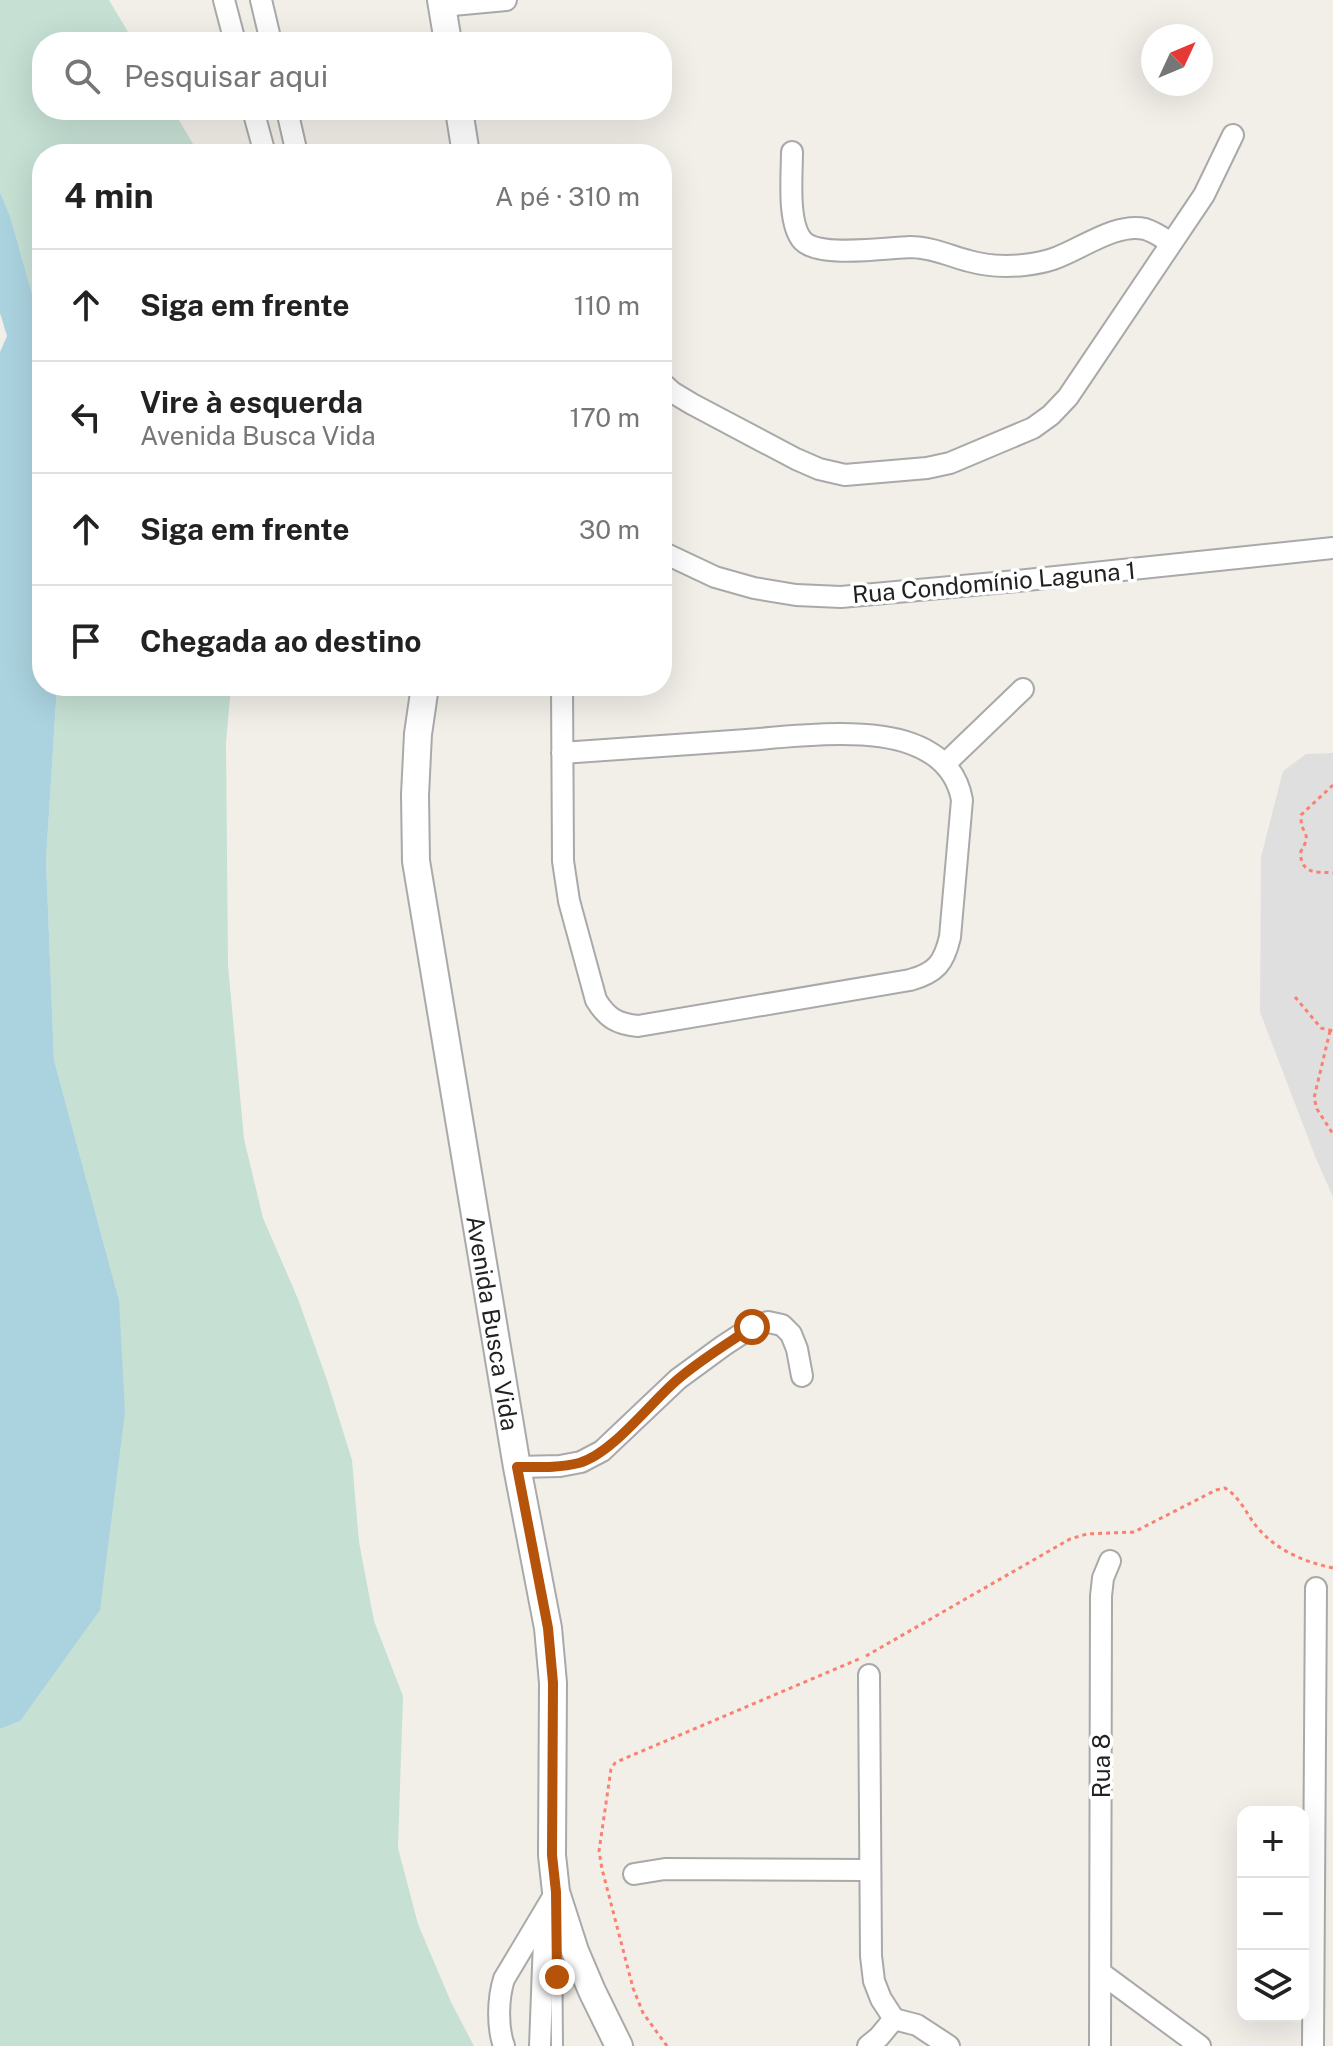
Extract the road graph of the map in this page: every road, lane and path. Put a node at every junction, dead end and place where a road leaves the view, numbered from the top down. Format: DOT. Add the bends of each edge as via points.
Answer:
graph roads {
  1 [pos="224,0"];
  2 [pos="261,0"];
  3 [pos="506,0"];
  4 [pos="441,3"];
  5 [pos="232,32"];
  6 [pos="269,32"];
  7 [pos="446,32"];
  8 [pos="256,120"];
  9 [pos="289,120"];
  10 [pos="461,120"];
  11 [pos="1233,135"];
  12 [pos="262,144"];
  13 [pos="295,144"];
  14 [pos="464,144"];
  15 [pos="792,152"];
  16 [pos="1171,243"];
  17 [pos="672,392"];
  18 [pos="1333,548"];
  19 [pos="672,557"];
  20 [pos="1023,689"];
  21 [pos="424,696"];
  22 [pos="562,696"];
  23 [pos="562,753"];
  24 [pos="946,763"];
  25 [pos="1333,785"];
  26 [pos="1333,873"];
  27 [pos="1295,997"];
  28 [pos="1331,1031"];
  29 [pos="1333,1134"];
  30 [pos="802,1376"];
  31 [pos="517,1467"];
  32 [pos="1110,1561"];
  33 [pos="1316,1588"];
  34 [pos="869,1675"];
  35 [pos="869,1870"];
  36 [pos="634,1874"];
  37 [pos="551,1902"];
  38 [pos="1101,1973"];
  39 [pos="894,2019"];
  40 [pos="1189,2043"];
  41 [pos="504,2046"];
  42 [pos="540,2046"];
  43 [pos="557,2046"];
  44 [pos="619,2046"];
  45 [pos="868,2046"];
  46 [pos="949,2046"];
  47 [pos="1100,2046"];
  48 [pos="1313,2046"];
  1 -- 5 [label="street"];
  2 -- 6 [label="street"];
  3 -- 4 [label="street"];
  4 -- 7 [label="street"];
  8 -- 12 [label="street"];
  9 -- 13 [label="street"];
  10 -- 14 [label="street"];
  11 -- 16 [label="street" via="1204,195"];
  15 -- 16 [label="street" via="793,219 804,242 815,250 914,247 996,266 1052,259 1128,229 1143,229"];
  16 -- 17 [label="street" via="1102,349 1051,415 1033,428 950,463 872,474 819,469"];
  18 -- 19 [label="street, Rua Condomínio Laguna 1" via="841,597 754,588"];
  20 -- 24 [label="street"];
  21 -- 31 [label="street, Avenida Busca Vida" via="415,795 416,861"];
  22 -- 23 [label="street"];
  23 -- 24 [label="street" via="848,734 915,744"];
  23 -- 24 [label="street" via="563,861 591,985 603,1013 638,1026 933,972 950,937 962,800"];
  25 -- 26 [label="path" via="1301,815 1307,842 1300,853 1306,868"];
  27 -- 28 [label="path" via="1315,1023"];
  28 -- 29 [label="path" via="1314,1098"];
  30 -- 31 [label="street" via="791,1334 768,1322 743,1333 678,1379 602,1451 560,1466"];
  31 -- 37 [label="street, Avenida Busca Vida" via="552,1669"];
  32 -- 38 [label="street, Rua 8" via="1101,1596"];
  33 -- 48 [label="street"];
  34 -- 35 [label="street"];
  35 -- 36 [label="street" via="665,1869"];
  35 -- 39 [label="street" via="874,1981"];
  37 -- 41 [label="street" via="500,1989"];
  37 -- 42 [label="street"];
  37 -- 43 [label="lane"];
  37 -- 44 [label="street, Avenida Busca Vida"];
  38 -- 40 [label="street"];
  38 -- 47 [label="street, Rua 8"];
  39 -- 45 [label="street"];
  39 -- 46 [label="street" via="917,2025"];
}
